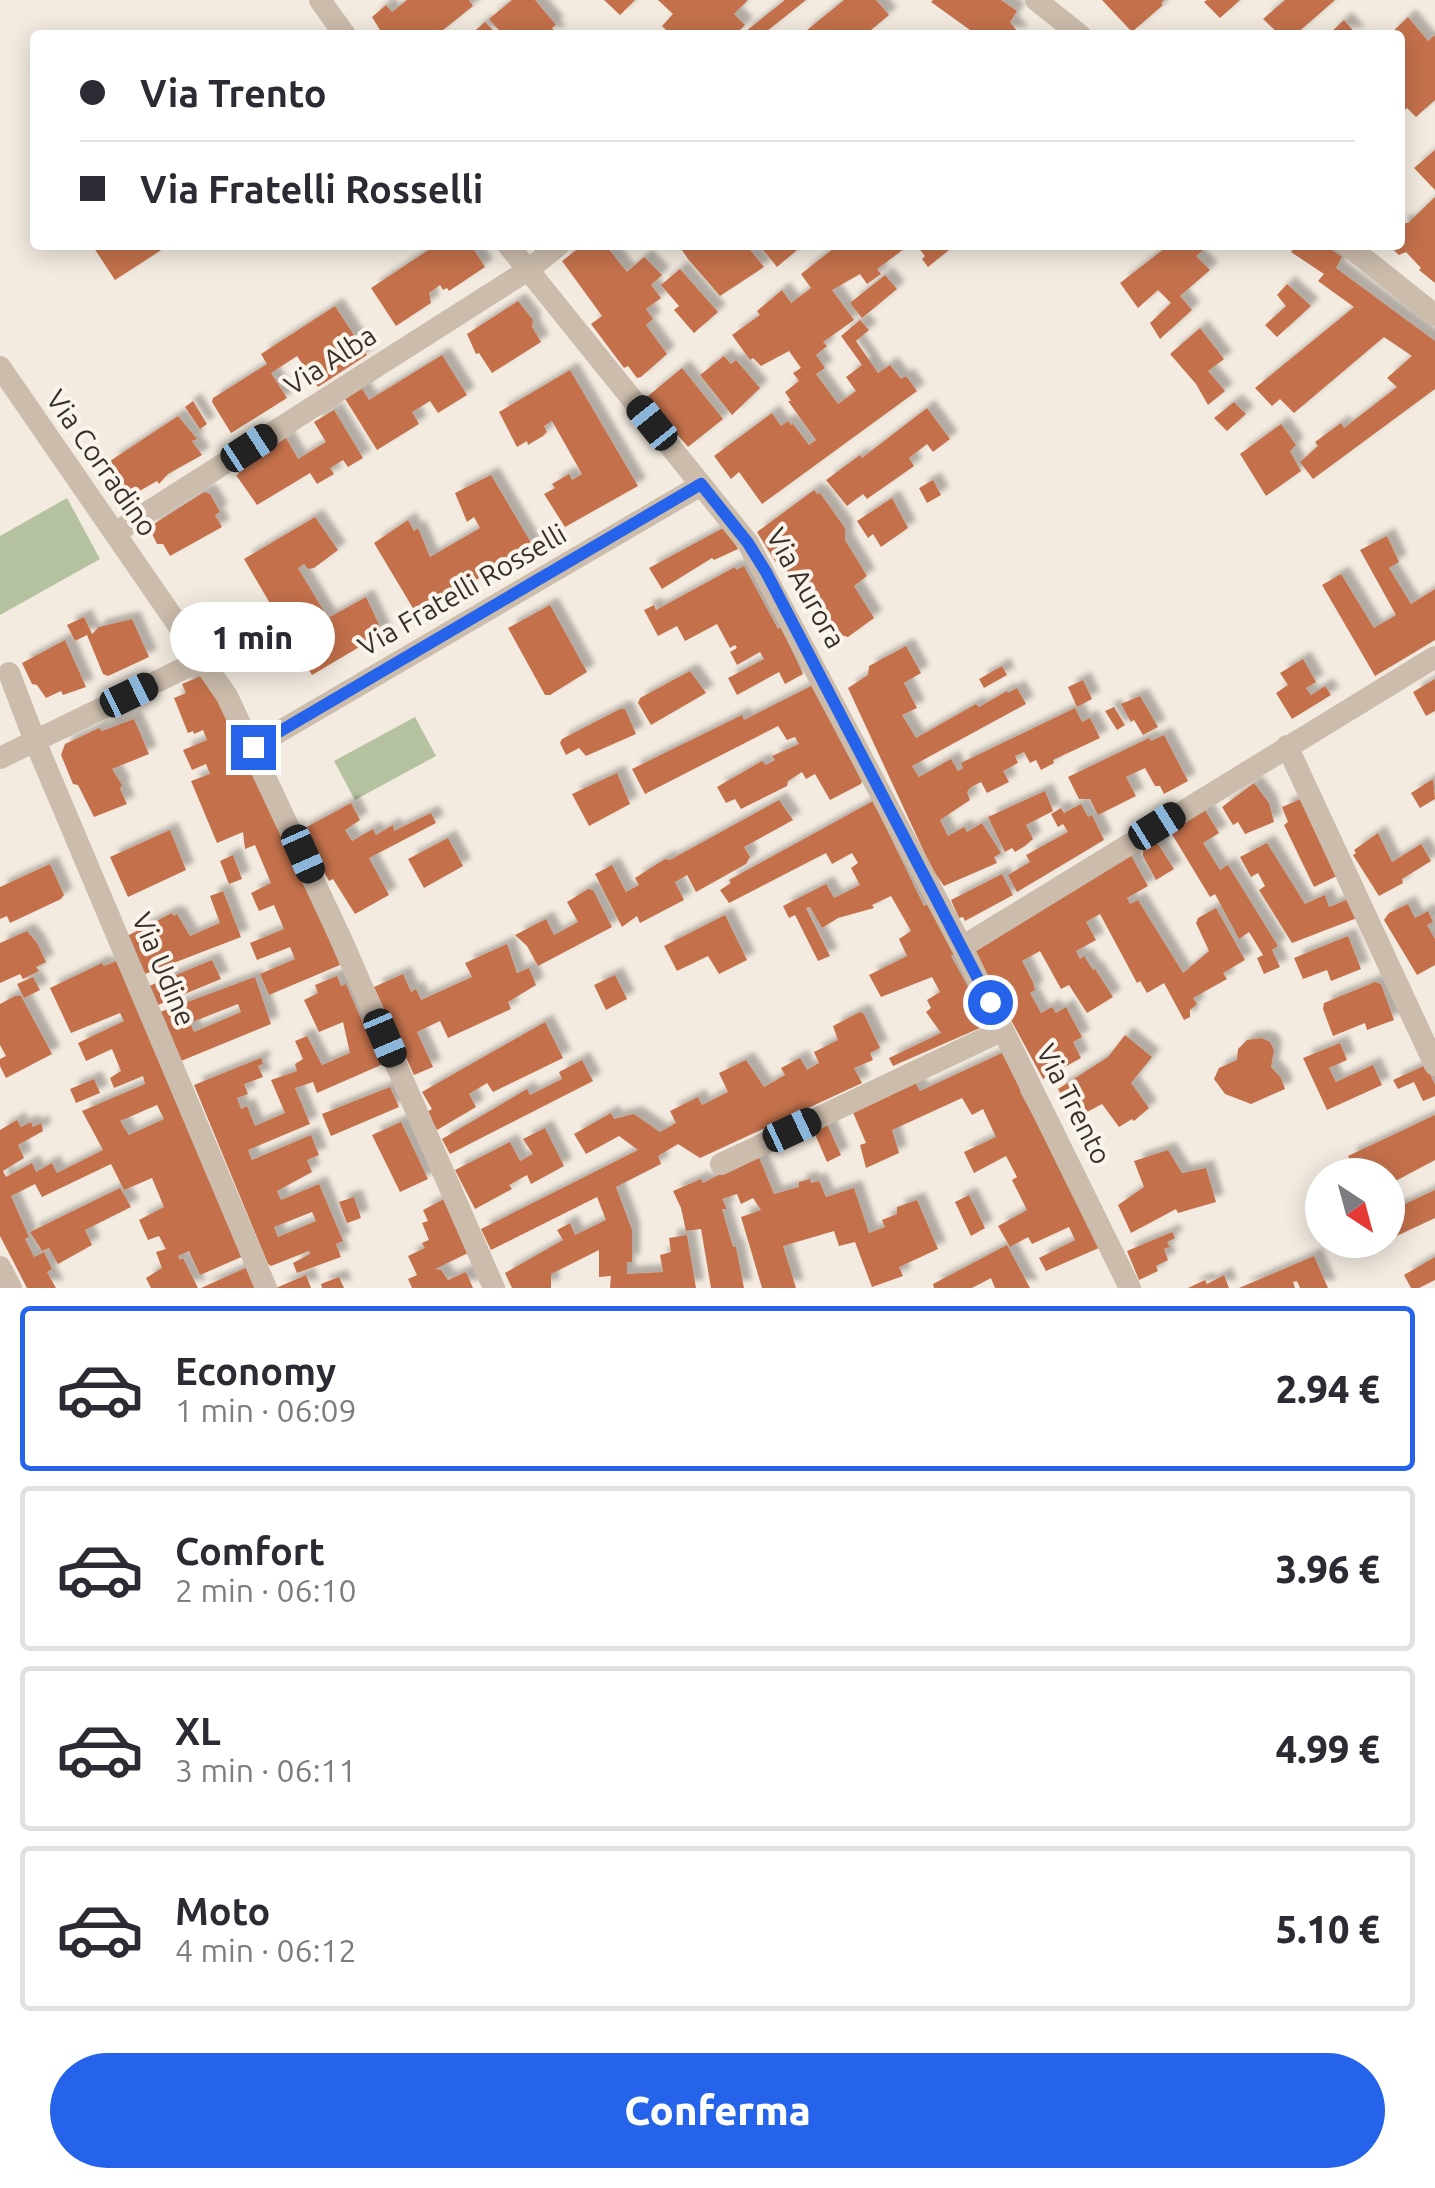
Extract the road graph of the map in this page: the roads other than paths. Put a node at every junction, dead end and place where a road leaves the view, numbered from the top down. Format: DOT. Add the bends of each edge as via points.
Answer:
graph roads {
  1 [pos="320,0"];
  2 [pos="1036,0"];
  3 [pos="341,30"];
  4 [pos="1074,30"];
  5 [pos="512,250"];
  6 [pos="553,250"];
  7 [pos="1352,250"];
  8 [pos="528,270"];
  9 [pos="1435,315"];
  10 [pos="0,368"];
  11 [pos="701,484"];
  12 [pos="115,534"];
  13 [pos="1435,658"];
  14 [pos="203,659"];
  15 [pos="10,672"];
  16 [pos="35,741"];
  17 [pos="1287,746"];
  18 [pos="253,747"];
  19 [pos="0,758"];
  20 [pos="962,947"];
  21 [pos="1003,1030"];
  22 [pos="1435,1065"];
  23 [pos="721,1164"];
  24 [pos="0,1267"];
  25 [pos="11,1288"];
  26 [pos="266,1288"];
  27 [pos="494,1288"];
  28 [pos="1130,1288"];
  1 -- 3 [label="street"];
  2 -- 4 [label="street"];
  5 -- 8 [label="street, Via Aurora"];
  6 -- 8 [label="street, Via Alba"];
  7 -- 9 [label="street"];
  8 -- 11 [label="street, Via Aurora"];
  8 -- 12 [label="street, Via Alba"];
  10 -- 12 [label="street, Via Corradino"];
  11 -- 18 [label="street, Via Fratelli Rosselli"];
  11 -- 20 [label="street, Via Aurora" via="766,572"];
  12 -- 14 [label="street, Via Corradino"];
  13 -- 17 [label="street"];
  14 -- 16 [label="street"];
  14 -- 18 [label="street, Via Corradino"];
  15 -- 16 [label="street, Via Udine"];
  16 -- 19 [label="street"];
  16 -- 26 [label="street, Via Udine"];
  17 -- 20 [label="street"];
  17 -- 22 [label="street"];
  18 -- 27 [label="street, Via Corradino"];
  20 -- 21 [label="street, Via Trento"];
  21 -- 23 [label="street"];
  21 -- 28 [label="street, Via Trento"];
  24 -- 25 [label="street"];
}
